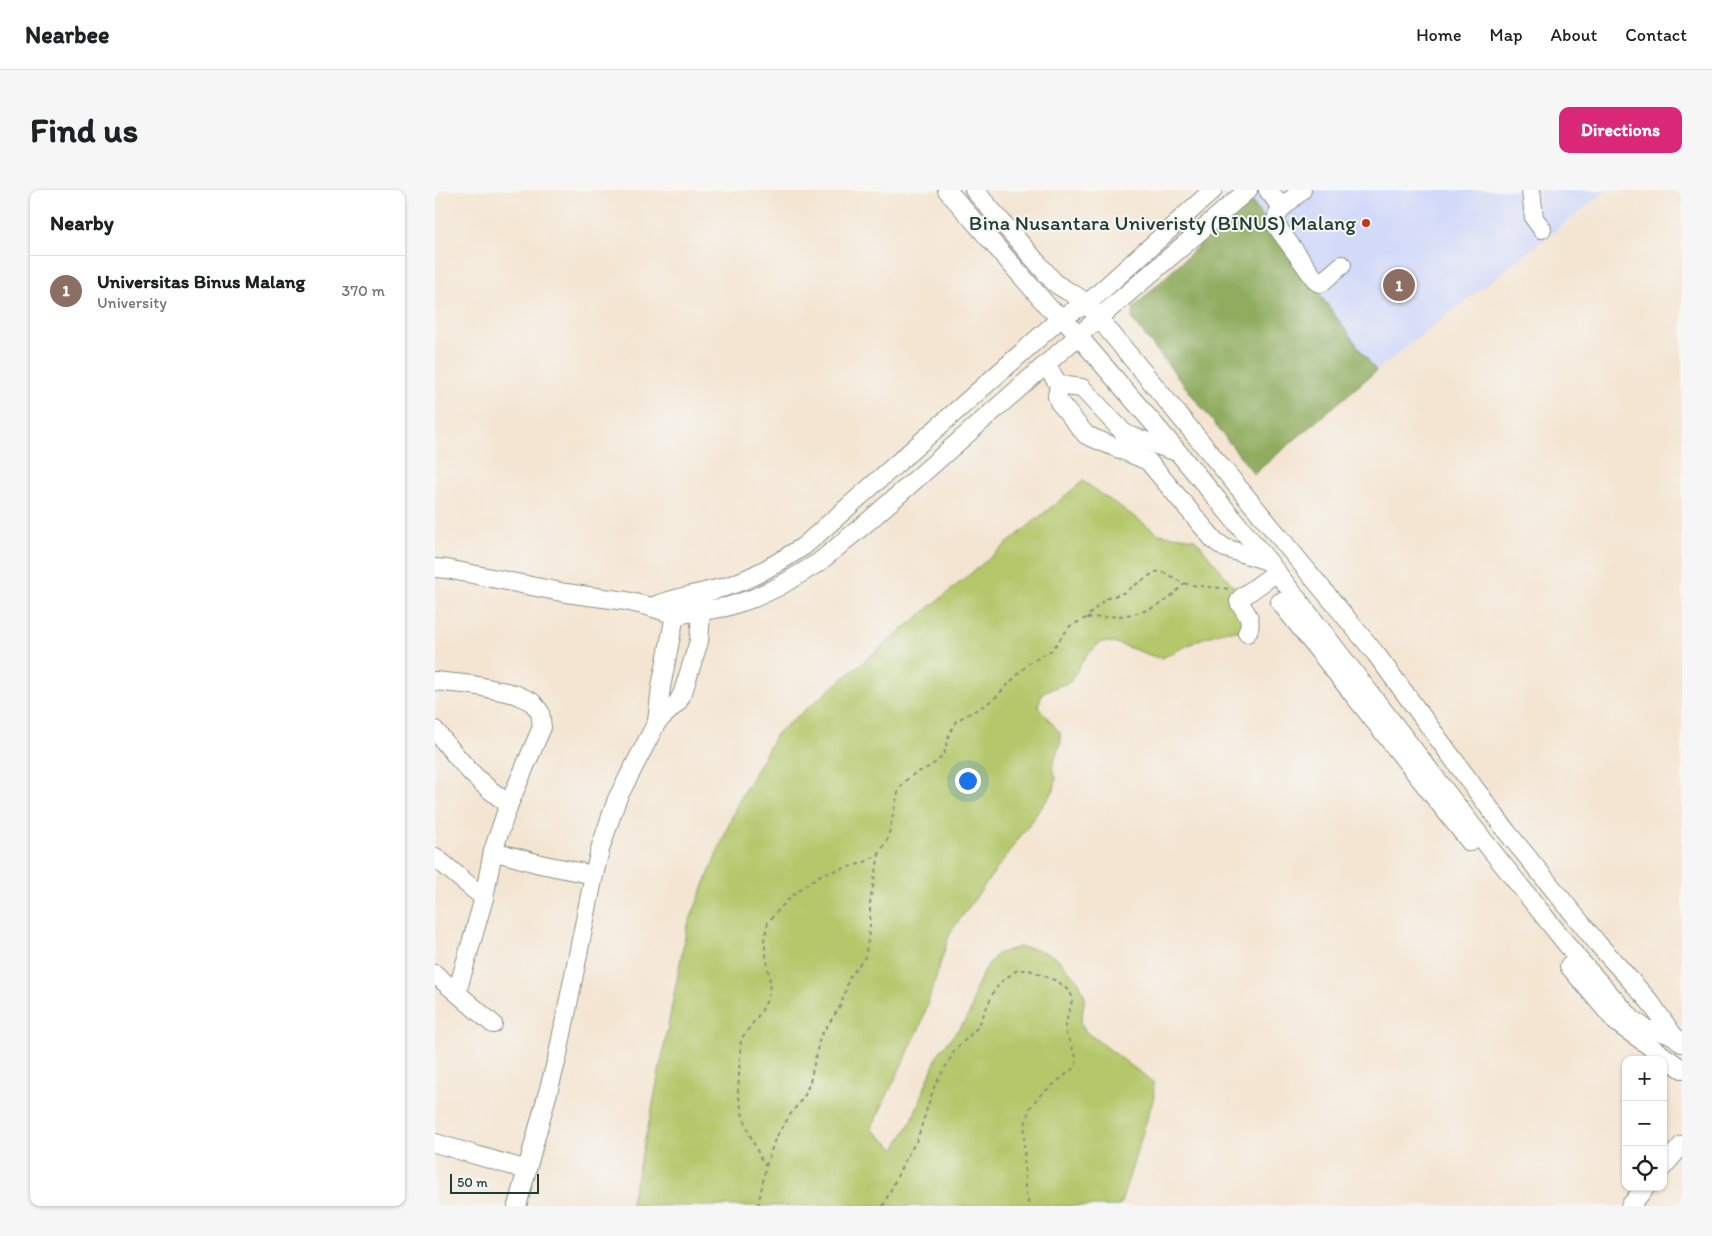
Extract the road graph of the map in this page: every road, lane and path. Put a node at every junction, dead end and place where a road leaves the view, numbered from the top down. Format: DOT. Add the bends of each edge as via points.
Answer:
graph roads {
  1 [pos="947,190"];
  2 [pos="974,190"];
  3 [pos="1213,190"];
  4 [pos="1247,190"];
  5 [pos="1268,190"];
  6 [pos="1302,190"];
  7 [pos="1531,190"];
  8 [pos="1282,208"];
  9 [pos="1542,229"];
  10 [pos="1342,265"];
  11 [pos="1087,304"];
  12 [pos="1062,317"];
  13 [pos="1099,319"];
  14 [pos="1078,336"];
  15 [pos="1046,365"];
  16 [pos="1059,385"];
  17 [pos="1198,439"];
  18 [pos="1178,452"];
  19 [pos="855,499"];
  20 [pos="871,519"];
  21 [pos="1272,567"];
  22 [pos="435,568"];
  23 [pos="1184,583"];
  24 [pos="1249,592"];
  25 [pos="702,593"];
  26 [pos="1280,602"];
  27 [pos="675,607"];
  28 [pos="702,612"];
  29 [pos="1086,618"];
  30 [pos="1247,632"];
  31 [pos="435,681"];
  32 [pos="657,722"];
  33 [pos="435,730"];
  34 [pos="509,804"];
  35 [pos="1507,832"];
  36 [pos="1488,846"];
  37 [pos="1520,849"];
  38 [pos="493,851"];
  39 [pos="879,854"];
  40 [pos="435,857"];
  41 [pos="1501,863"];
  42 [pos="594,875"];
  43 [pos="484,898"];
  44 [pos="435,974"];
  45 [pos="457,992"];
  46 [pos="493,1024"];
  47 [pos="1677,1039"];
  48 [pos="1682,1069"];
  49 [pos="435,1143"];
  50 [pos="1682,1145"];
  51 [pos="1667,1162"];
  52 [pos="766,1166"];
  53 [pos="527,1170"];
  54 [pos="1643,1191"];
  55 [pos="517,1206"];
  56 [pos="758,1206"];
  57 [pos="883,1206"];
  58 [pos="1029,1206"];
  59 [pos="1630,1206"];
  1 -- 12 [label="street" via="1050,309"];
  2 -- 11 [label="street" via="1055,283"];
  3 -- 11 [label="street"];
  4 -- 13 [label="street"];
  5 -- 8 [label="street"];
  6 -- 8 [label="street"];
  7 -- 9 [label="street" via="1533,218"];
  8 -- 10 [label="street" via="1275,223 1314,280 1321,283"];
  11 -- 12 [label="street"];
  11 -- 13 [label="street"];
  12 -- 14 [label="street"];
  12 -- 19 [label="street"];
  13 -- 14 [label="street"];
  13 -- 17 [label="street"];
  14 -- 15 [label="street"];
  14 -- 18 [label="street"];
  15 -- 16 [label="street"];
  15 -- 20 [label="street"];
  16 -- 18 [label="street" via="1082,388 1125,434"];
  16 -- 21 [label="street" via="1059,402 1086,435 1148,461 1214,540 1225,548"];
  17 -- 18 [label="street"];
  17 -- 35 [label="street" via="1376,654"];
  18 -- 21 [label="street"];
  19 -- 20 [label="street"];
  19 -- 25 [label="street" via="804,546 770,568"];
  20 -- 28 [label="street" via="818,563 778,587 754,598"];
  21 -- 24 [label="street"];
  21 -- 36 [label="street"];
  22 -- 27 [label="street" via="566,593"];
  23 -- 24 [label="path"];
  23 -- 29 [label="path" via="1167,600 1149,610 1123,616"];
  23 -- 29 [label="path" via="1163,572 1155,572 1123,593 1105,599"];
  24 -- 30 [label="street" via="1239,602 1250,621"];
  25 -- 27 [label="street"];
  25 -- 28 [label="street"];
  26 -- 48 [label="street" via="1603,1008 1617,1023"];
  27 -- 28 [label="street"];
  27 -- 32 [label="street"];
  28 -- 32 [label="street" via="699,641 683,692 678,702"];
  29 -- 39 [label="path" via="1071,626 1051,650 1029,663 996,697 956,721 948,737 945,755 914,774 898,792 888,838"];
  31 -- 34 [label="street" via="515,694 532,702 540,712 542,727"];
  32 -- 42 [label="street" via="617,799"];
  33 -- 34 [label="street" via="464,767 490,792"];
  34 -- 38 [label="street"];
  35 -- 36 [label="street"];
  35 -- 37 [label="street"];
  36 -- 41 [label="street"];
  37 -- 41 [label="street"];
  37 -- 47 [label="street" via="1650,1002"];
  38 -- 42 [label="street"];
  38 -- 43 [label="street"];
  39 -- 52 [label="path" via="869,903 869,945 865,957 849,978 841,1005 820,1037 805,1096 775,1139"];
  39 -- 52 [label="path" via="863,863 821,874 794,895 768,922 764,942 770,982 768,998 741,1039 738,1092 750,1135"];
  40 -- 43 [label="street"];
  41 -- 47 [label="street" via="1580,961 1633,1020"];
  42 -- 53 [label="street" via="557,1059"];
  43 -- 45 [label="street"];
  44 -- 45 [label="street"];
  45 -- 46 [label="street"];
  49 -- 53 [label="street"];
  50 -- 51 [label="street"];
  52 -- 56 [label="path"];
  53 -- 55 [label="street"];
  54 -- 59 [label="street"];
  57 -- 58 [label="path" via="917,1140 934,1087 955,1050 978,1027 1001,982 1017,970 1029,970 1057,981 1072,996 1065,1026 1077,1059 1075,1067 1038,1097 1030,1108 1024,1137 1025,1187"];
}
